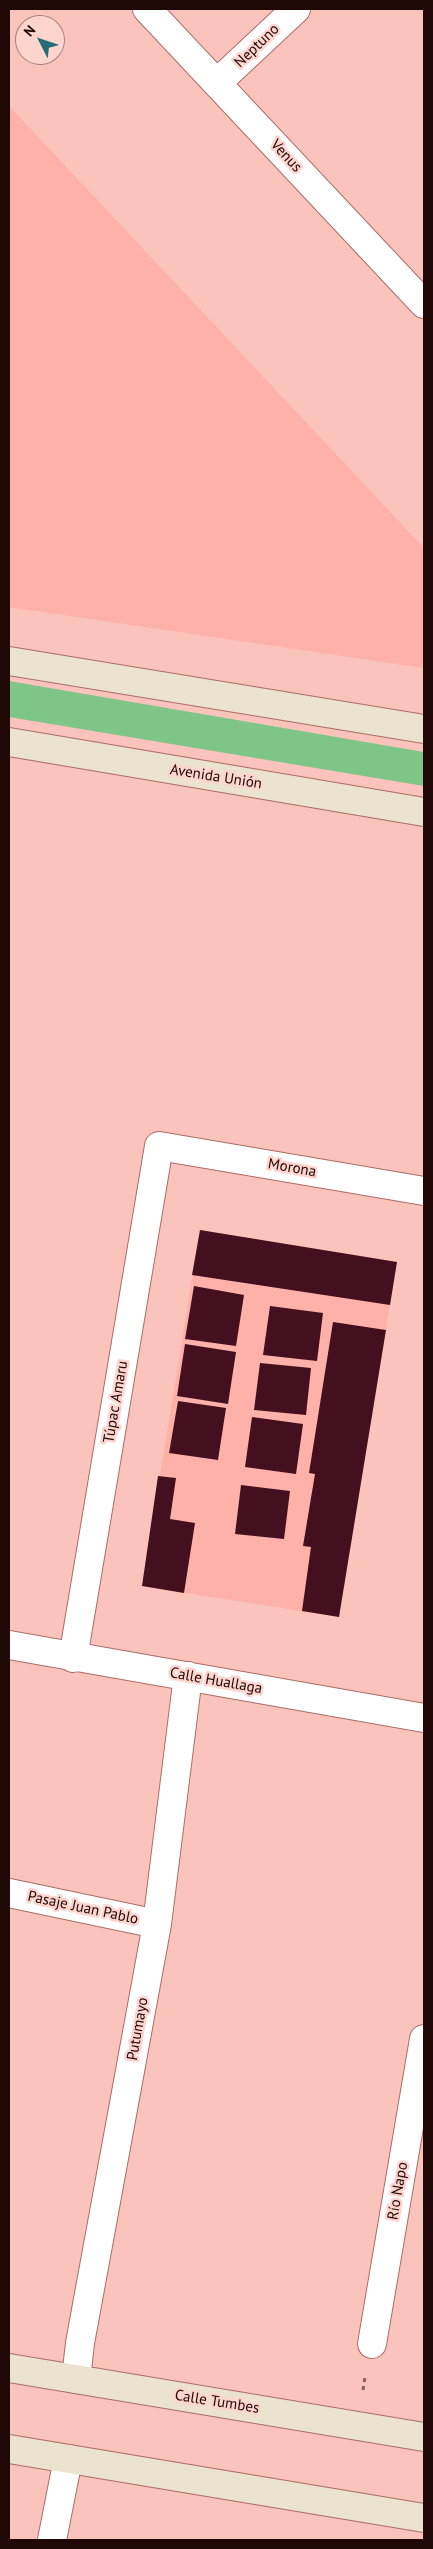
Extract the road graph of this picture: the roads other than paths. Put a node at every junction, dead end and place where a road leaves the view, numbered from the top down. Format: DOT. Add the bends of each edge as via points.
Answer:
graph roads {
  1 [pos="147,9"];
  2 [pos="296,9"];
  3 [pos="218,82"];
  4 [pos="424,304"];
  5 [pos="9,661"];
  6 [pos="424,729"];
  7 [pos="9,742"];
  8 [pos="424,812"];
  9 [pos="159,1146"];
  10 [pos="424,1191"];
  11 [pos="9,1645"];
  12 [pos="74,1658"];
  13 [pos="188,1676"];
  14 [pos="424,1718"];
  15 [pos="9,1893"];
  16 [pos="157,1924"];
  17 [pos="424,2039"];
  18 [pos="372,2344"];
  19 [pos="9,2368"];
  20 [pos="76,2379"];
  21 [pos="424,2437"];
  22 [pos="9,2449"];
  23 [pos="68,2459"];
  24 [pos="424,2518"];
  25 [pos="54,2528"];
  1 -- 3 [label="street, Venus"];
  2 -- 3 [label="street, Neptuno"];
  3 -- 4 [label="street, Venus"];
  5 -- 6 [label="street"];
  7 -- 8 [label="street, Avenida Unión"];
  9 -- 10 [label="street, Morona"];
  9 -- 12 [label="street, Túpac Amaru"];
  11 -- 12 [label="street, Calle Huallaga"];
  12 -- 13 [label="street, Calle Huallaga"];
  13 -- 14 [label="street, Calle Huallaga"];
  13 -- 16 [label="street, Putumayo"];
  15 -- 16 [label="street, Pasaje Juan Pablo"];
  16 -- 20 [label="street, Putumayo"];
  17 -- 18 [label="street, Río Napo"];
  19 -- 20 [label="street, Calle Tumbes"];
  20 -- 21 [label="street, Calle Tumbes"];
  22 -- 23 [label="street"];
  23 -- 24 [label="street"];
  23 -- 25 [label="street"];
}
